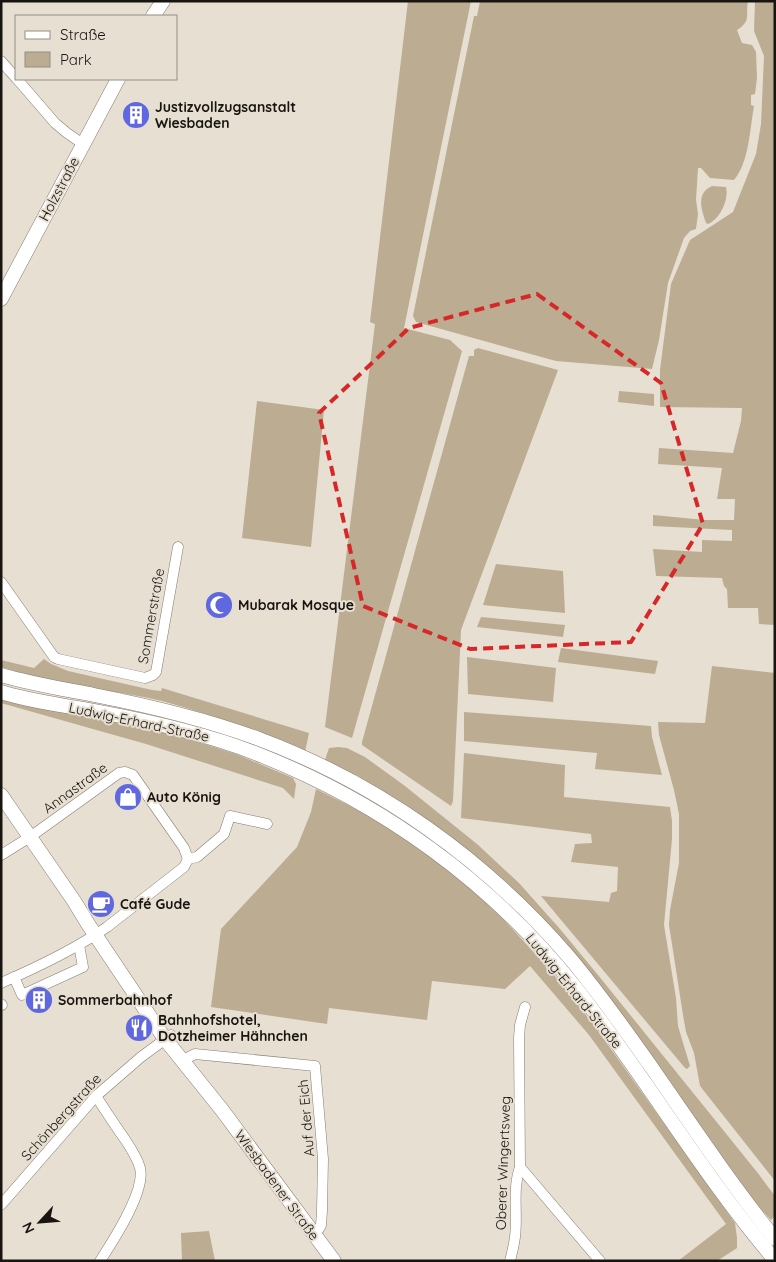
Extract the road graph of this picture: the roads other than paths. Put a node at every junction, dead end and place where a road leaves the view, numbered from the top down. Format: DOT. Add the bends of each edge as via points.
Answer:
graph roads {
  1 [pos="164,1"];
  2 [pos="154,15"];
  3 [pos="1,61"];
  4 [pos="15,77"];
  5 [pos="18,80"];
  6 [pos="117,80"];
  7 [pos="83,144"];
  8 [pos="1,299"];
  9 [pos="178,547"];
  10 [pos="1,582"];
  11 [pos="1,675"];
  12 [pos="1,692"];
  13 [pos="1,795"];
  14 [pos="267,824"];
  15 [pos="30,837"];
  16 [pos="1,855"];
  17 [pos="188,859"];
  18 [pos="98,934"];
  19 [pos="79,946"];
  20 [pos="14,977"];
  21 [pos="1,983"];
  22 [pos="525,1007"];
  23 [pos="168,1037"];
  24 [pos="187,1058"];
  25 [pos="96,1096"];
  26 [pos="222,1110"];
  27 [pos="520,1167"];
  28 [pos="1,1205"];
  29 [pos="751,1220"];
  30 [pos="313,1234"];
  31 [pos="770,1244"];
  32 [pos="775,1260"];
  33 [pos="100,1261"];
  34 [pos="334,1261"];
  35 [pos="510,1261"];
  36 [pos="600,1261"];
  1 -- 2 [label="main road"];
  3 -- 4 [label="street"];
  5 -- 7 [label="street" via="56,123"];
  6 -- 7 [label="main road, Holzstraße"];
  7 -- 8 [label="main road, Holzstraße"];
  9 -- 10 [label="street, Sommerstraße" via="156,672 144,678 54,657"];
  11 -- 29 [label="main road, Ludwig-Erhard-Straße" via="181,714 260,740 353,782 443,839 510,895 568,956 633,1042 732,1184"];
  12 -- 29 [label="main road, Ludwig-Erhard-Straße" via="177,728 255,753 330,786 435,851 501,906 563,973 678,1130"];
  13 -- 15 [label="main road, Wiesbadener Straße"];
  14 -- 17 [label="street" via="230,816 224,834 197,857"];
  15 -- 16 [label="street, Annastraße"];
  15 -- 17 [label="street, Annastraße" via="119,773 125,772 133,775 184,848"];
  15 -- 18 [label="main road, Wiesbadener Straße" via="74,901 90,916"];
  17 -- 18 [label="street" via="184,867"];
  18 -- 19 [label="street"];
  18 -- 23 [label="main road, Wiesbadener Straße"];
  19 -- 20 [label="street"];
  19 -- 20 [label="street" via="83,967 22,995"];
  20 -- 21 [label="street"];
  22 -- 27 [label="street, Oberer Wingertsweg" via="519,1038"];
  23 -- 24 [label="main road, Wiesbadener Straße"];
  23 -- 25 [label="street, Schönbergstraße"];
  23 -- 26 [label="main road, Wiesbadener Straße"];
  24 -- 26 [label="main road, Wiesbadener Straße"];
  24 -- 30 [label="street, Auf der Eich" via="196,1054 315,1066 323,1159 321,1225"];
  25 -- 28 [label="street, Schönbergstraße"];
  25 -- 33 [label="street" via="134,1154 141,1176 121,1228"];
  26 -- 30 [label="main road, Wiesbadener Straße"];
  27 -- 35 [label="street, Oberer Wingertsweg" via="515,1186 515,1237"];
  27 -- 36 [label="street"];
  29 -- 31 [label="main road, Ludwig-Erhard-Straße"];
  30 -- 34 [label="main road, Wiesbadener Straße"];
  31 -- 32 [label="main road, Ludwig-Erhard-Straße"];
}
